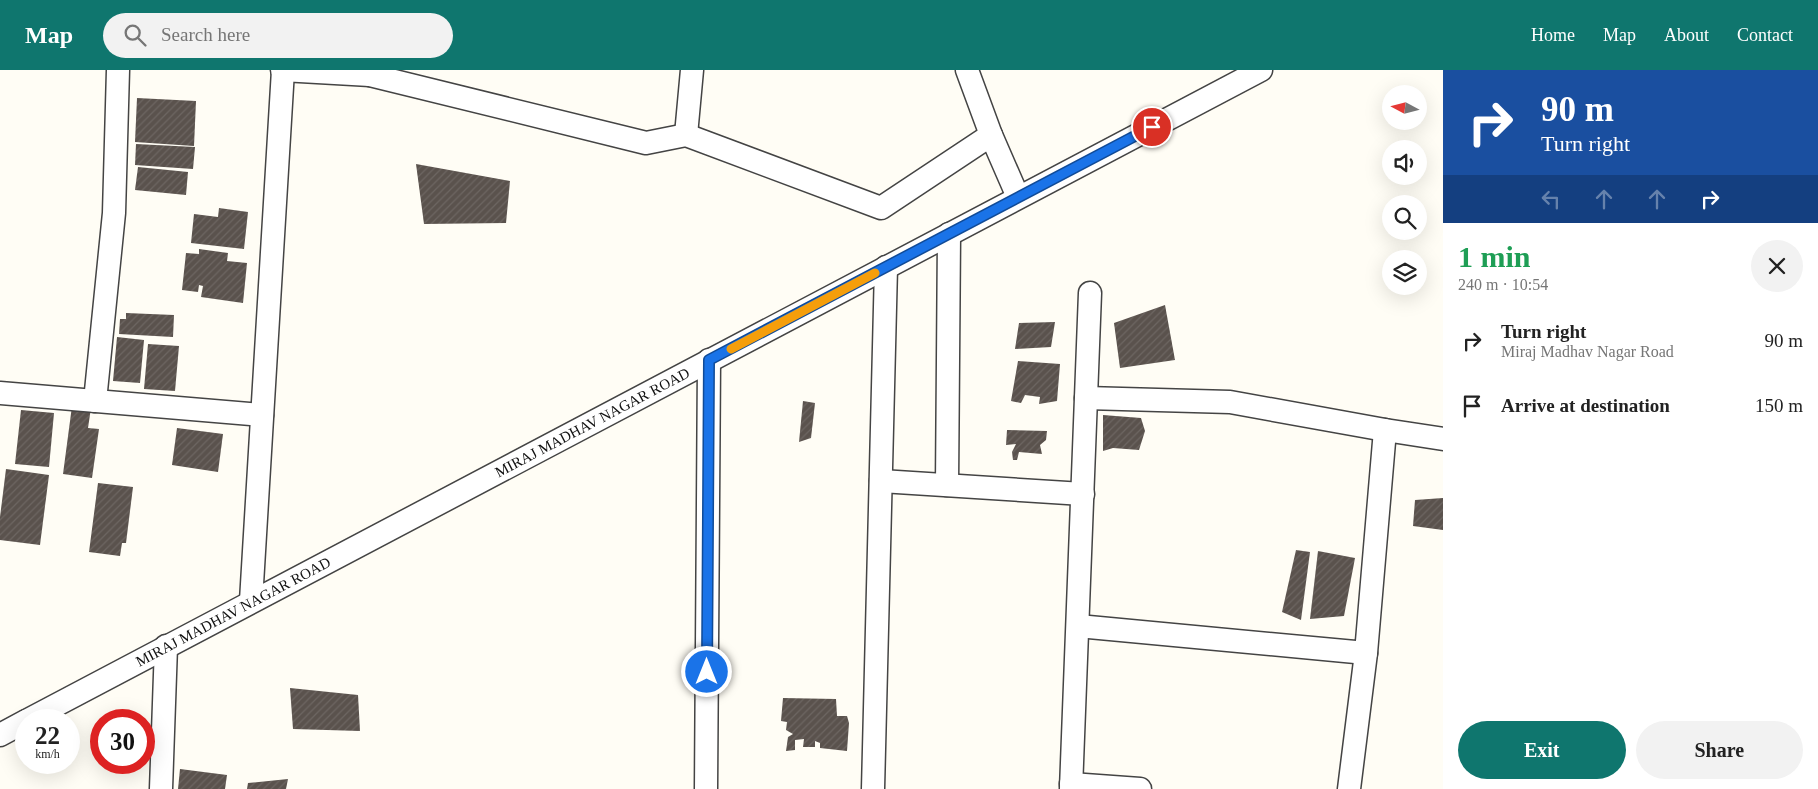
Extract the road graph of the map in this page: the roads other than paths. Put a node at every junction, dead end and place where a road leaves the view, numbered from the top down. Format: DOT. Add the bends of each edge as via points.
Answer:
graph roads {
  1 [pos="118,70"];
  2 [pos="283,70"];
  3 [pos="692,70"];
  4 [pos="967,70"];
  5 [pos="1261,70"];
  6 [pos="371,72"];
  7 [pos="686,135"];
  8 [pos="991,135"];
  9 [pos="1018,198"];
  10 [pos="950,234"];
  11 [pos="886,267"];
  12 [pos="1090,293"];
  13 [pos="709,360"];
  14 [pos="0,392"];
  15 [pos="1086,398"];
  16 [pos="95,401"];
  17 [pos="262,415"];
  18 [pos="1385,430"];
  19 [pos="1443,439"];
  20 [pos="881,481"];
  21 [pos="947,486"];
  22 [pos="1083,494"];
  23 [pos="251,601"];
  24 [pos="1078,626"];
  25 [pos="166,646"];
  26 [pos="1366,654"];
  27 [pos="49,709"];
  28 [pos="15,727"];
  29 [pos="0,735"];
  30 [pos="1071,787"];
  31 [pos="161,789"];
  32 [pos="706,789"];
  33 [pos="873,789"];
  34 [pos="1140,789"];
  35 [pos="1349,789"];
  1 -- 16 [label="street" via="114,213"];
  2 -- 6 [label="street"];
  2 -- 17 [label="street"];
  3 -- 7 [label="street"];
  4 -- 8 [label="street"];
  5 -- 9 [label="street, MIRAJ MADHAV NAGAR ROAD"];
  6 -- 7 [label="street" via="646,143"];
  7 -- 8 [label="street" via="881,208"];
  8 -- 9 [label="street"];
  9 -- 10 [label="street, MIRAJ MADHAV NAGAR ROAD"];
  10 -- 11 [label="street, MIRAJ MADHAV NAGAR ROAD"];
  10 -- 21 [label="street"];
  11 -- 13 [label="street, MIRAJ MADHAV NAGAR ROAD"];
  11 -- 20 [label="street"];
  12 -- 15 [label="street"];
  13 -- 23 [label="street, MIRAJ MADHAV NAGAR ROAD"];
  13 -- 32 [label="street"];
  14 -- 16 [label="street"];
  15 -- 18 [label="street" via="1230,402"];
  15 -- 22 [label="street"];
  16 -- 17 [label="street"];
  17 -- 23 [label="street"];
  18 -- 19 [label="street"];
  18 -- 26 [label="street"];
  20 -- 21 [label="street"];
  20 -- 33 [label="street"];
  21 -- 22 [label="street"];
  22 -- 24 [label="street"];
  23 -- 25 [label="street, MIRAJ MADHAV NAGAR ROAD"];
  24 -- 26 [label="street"];
  24 -- 30 [label="street"];
  25 -- 27 [label="street, MIRAJ MADHAV NAGAR ROAD"];
  25 -- 31 [label="street"];
  26 -- 35 [label="street"];
  28 -- 29 [label="street, MIRAJ MADHAV NAGAR ROAD"];
  30 -- 34 [label="street"];
}
